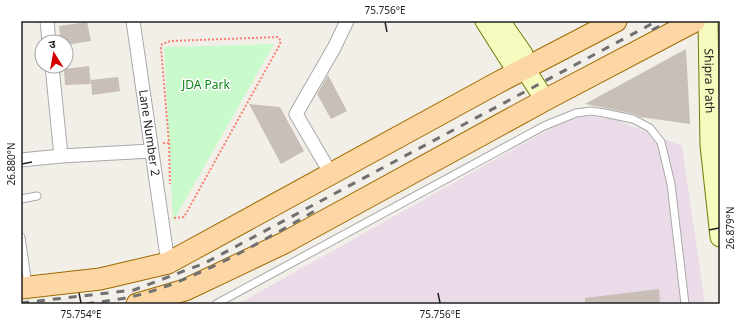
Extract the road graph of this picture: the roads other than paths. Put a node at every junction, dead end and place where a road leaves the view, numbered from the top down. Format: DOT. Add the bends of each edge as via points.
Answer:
graph roads {
  1 [pos="47,21"];
  2 [pos="133,21"];
  3 [pos="347,21"];
  4 [pos="485,21"];
  5 [pos="500,21"];
  6 [pos="616,21"];
  7 [pos="695,21"];
  8 [pos="708,21"];
  9 [pos="48,34"];
  10 [pos="525,69"];
  11 [pos="53,74"];
  12 [pos="545,100"];
  13 [pos="715,145"];
  14 [pos="150,147"];
  15 [pos="61,156"];
  16 [pos="21,160"];
  17 [pos="331,174"];
  18 [pos="37,196"];
  19 [pos="21,199"];
  20 [pos="719,214"];
  21 [pos="21,237"];
  22 [pos="720,237"];
  23 [pos="166,253"];
  24 [pos="25,288"];
  25 [pos="137,304"];
  26 [pos="216,304"];
  27 [pos="685,304"];
  1 -- 9 [label="street"];
  2 -- 14 [label="street, Lane Number 2"];
  3 -- 17 [label="street" via="296,114"];
  4 -- 10 [label="street" via="511,62"];
  5 -- 10 [label="street" via="523,54"];
  6 -- 10 [label="main road"];
  7 -- 12 [label="main road"];
  8 -- 13 [label="street, Shipra Path"];
  10 -- 12 [label="street"];
  10 -- 17 [label="main road"];
  11 -- 15 [label="street"];
  12 -- 25 [label="main road" via="284,243 185,290"];
  13 -- 20 [label="street, Shipra Path"];
  14 -- 15 [label="street"];
  14 -- 23 [label="street, Lane Number 2"];
  15 -- 16 [label="street"];
  17 -- 23 [label="main road"];
  18 -- 19 [label="lane"];
  20 -- 22 [label="street, Shipra Path"];
  21 -- 24 [label="lane"];
  23 -- 24 [label="main road" via="100,279"];
  26 -- 27 [label="lane" via="544,126 576,113 591,111 633,119 650,128 661,142 671,184"];
}
